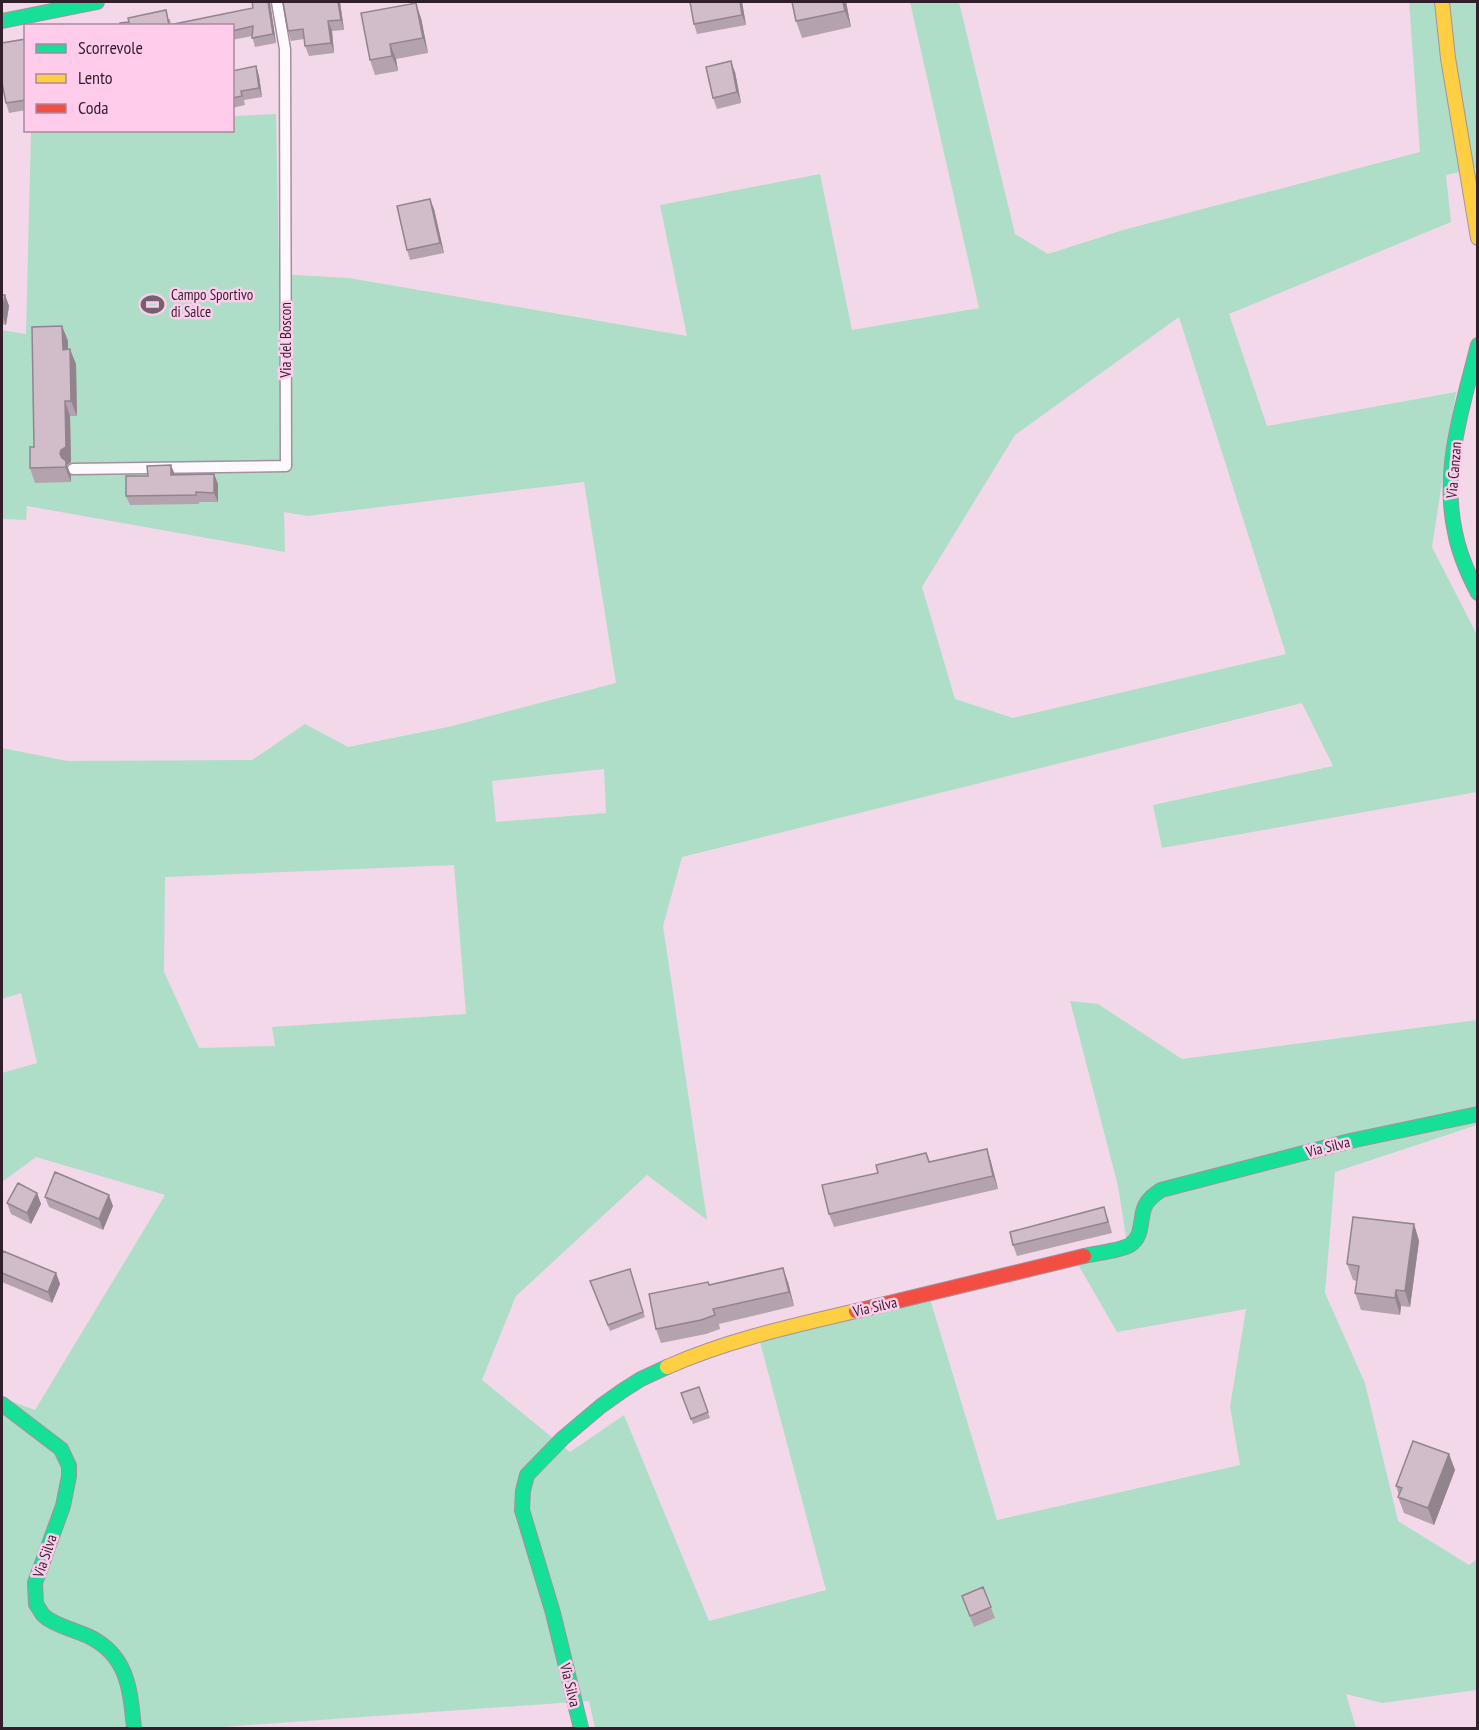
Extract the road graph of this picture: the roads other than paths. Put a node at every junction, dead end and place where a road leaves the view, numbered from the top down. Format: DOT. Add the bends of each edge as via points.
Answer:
graph roads {
  1 [pos="98,2"];
  2 [pos="277,2"];
  3 [pos="1442,2"];
  4 [pos="2,21"];
  5 [pos="1478,238"];
  6 [pos="1478,345"];
  7 [pos="73,469"];
  8 [pos="1478,593"];
  9 [pos="1478,1114"];
  10 [pos="2,1404"];
  11 [pos="134,1728"];
  12 [pos="581,1728"];
  1 -- 4 [label="street"];
  2 -- 7 [label="lane, Via del Boscon" via="285,49 286,466"];
  3 -- 5 [label="street"];
  6 -- 8 [label="street, Via Canzan" via="1454,450 1450,496 1457,542"];
  9 -- 12 [label="street, Via Silva" via="1350,1141 1161,1190 1143,1206 1138,1237 1128,1246 752,1336 686,1359 622,1390 538,1462 527,1475 522,1500"];
  10 -- 11 [label="street, Via Silva" via="61,1449 70,1467 67,1492 35,1583 38,1610 54,1622 102,1644 117,1658 129,1686"];
}
